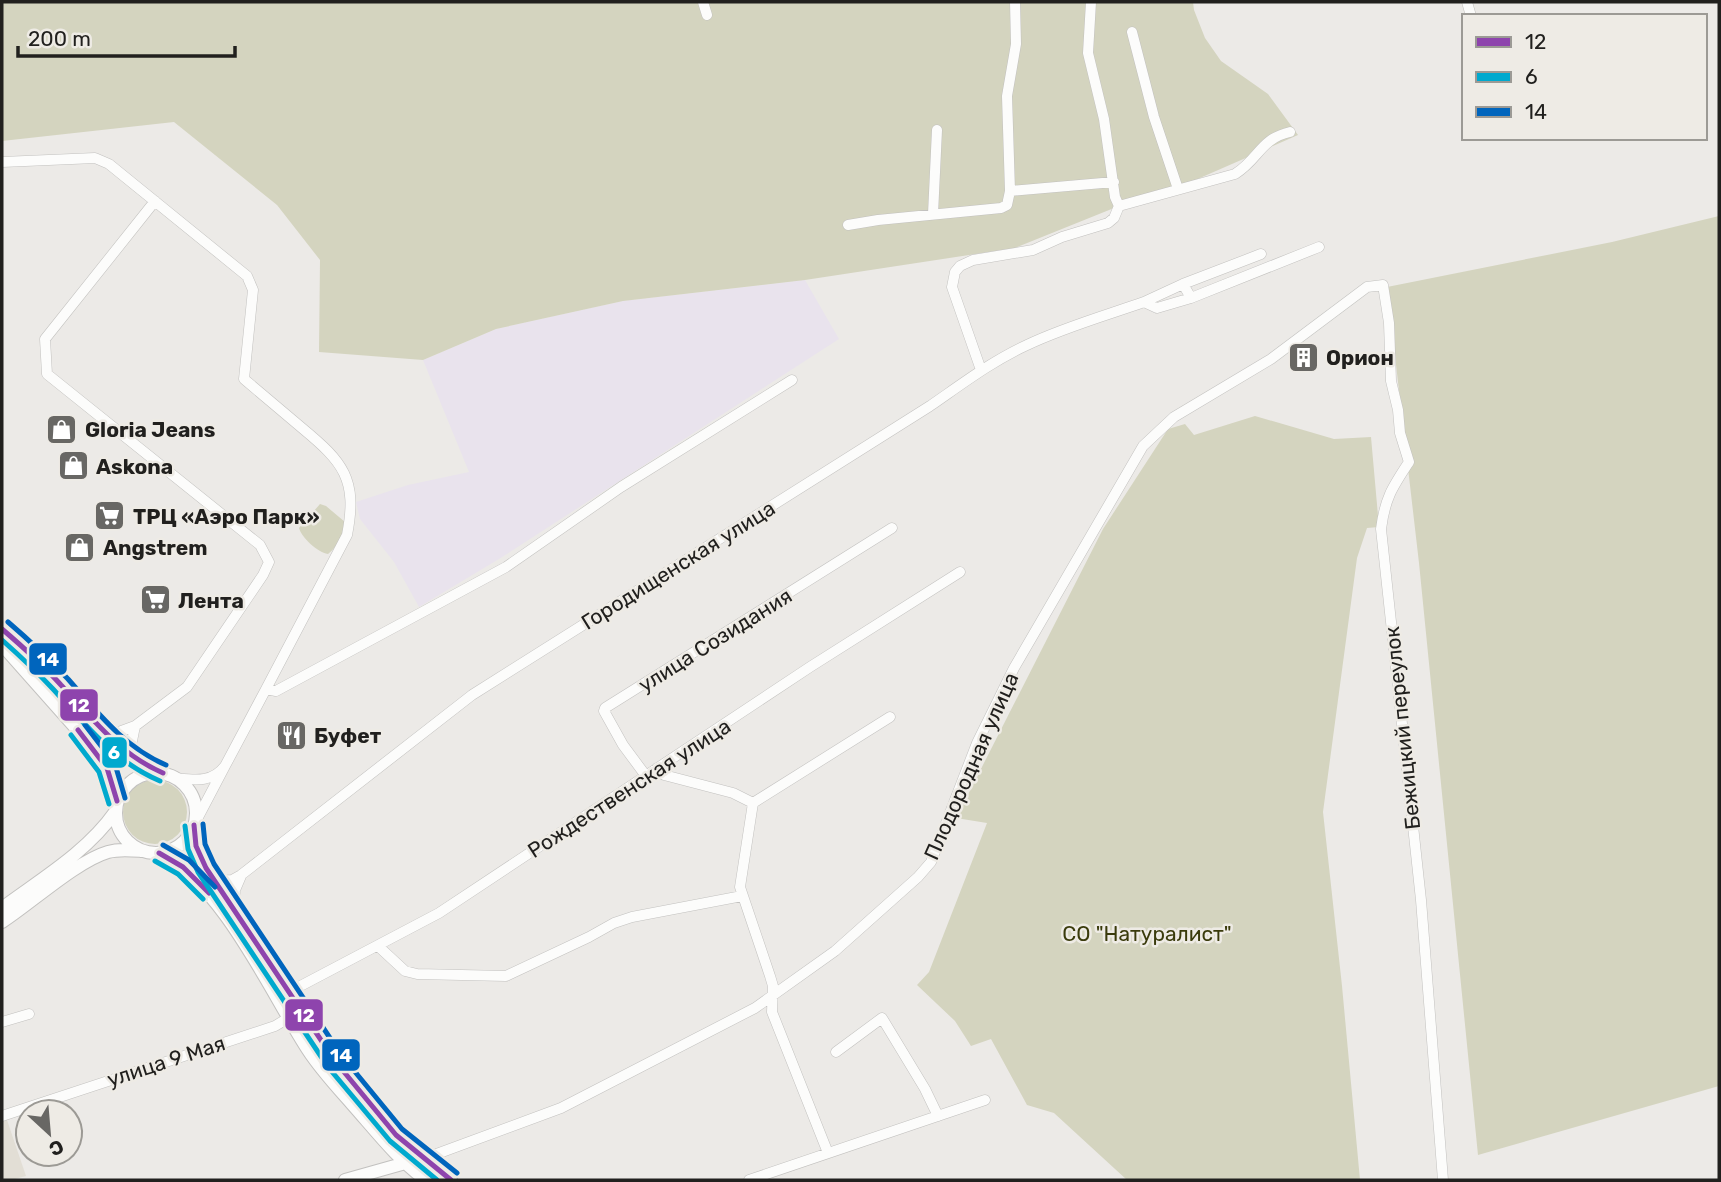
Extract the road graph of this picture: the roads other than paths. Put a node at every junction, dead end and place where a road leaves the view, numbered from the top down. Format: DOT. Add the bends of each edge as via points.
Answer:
graph roads {
  1 [pos="704,2"];
  2 [pos="1015,2"];
  3 [pos="1091,2"];
  4 [pos="707,15"];
  5 [pos="1132,32"];
  6 [pos="936,131"];
  7 [pos="1290,132"];
  8 [pos="2,162"];
  9 [pos="1114,182"];
  10 [pos="1178,189"];
  11 [pos="1010,191"];
  12 [pos="156,201"];
  13 [pos="1119,206"];
  14 [pos="933,214"];
  15 [pos="848,225"];
  16 [pos="1320,247"];
  17 [pos="1261,254"];
  18 [pos="1183,284"];
  19 [pos="1383,285"];
  20 [pos="1191,298"];
  21 [pos="1144,302"];
  22 [pos="981,370"];
  23 [pos="792,380"];
  24 [pos="892,528"];
  25 [pos="960,572"];
  26 [pos="2,629"];
  27 [pos="2,645"];
  28 [pos="266,689"];
  29 [pos="890,717"];
  30 [pos="135,726"];
  31 [pos="104,733"];
  32 [pos="137,762"];
  33 [pos="225,766"];
  34 [pos="657,768"];
  35 [pos="169,776"];
  36 [pos="646,776"];
  37 [pos="753,803"];
  38 [pos="116,806"];
  39 [pos="194,825"];
  40 [pos="145,852"];
  41 [pos="159,853"];
  42 [pos="241,875"];
  43 [pos="215,881"];
  44 [pos="742,896"];
  45 [pos="2,908"];
  46 [pos="234,908"];
  47 [pos="2,922"];
  48 [pos="378,946"];
  49 [pos="289,992"];
  50 [pos="771,998"];
  51 [pos="29,1014"];
  52 [pos="290,1017"];
  53 [pos="2,1022"];
  54 [pos="836,1052"];
  55 [pos="985,1100"];
  56 [pos="2,1116"];
  57 [pos="937,1116"];
  58 [pos="828,1153"];
  59 [pos="423,1158"];
  60 [pos="404,1163"];
  61 [pos="345,1180"];
  62 [pos="426,1180"];
  63 [pos="451,1180"];
  64 [pos="749,1180"];
  65 [pos="1443,1180"];
  1 -- 4 [label="street"];
  2 -- 11 [label="street" via="1016,44 1007,96"];
  3 -- 9 [label="street" via="1088,53"];
  5 -- 10 [label="street"];
  6 -- 14 [label="street"];
  7 -- 10 [label="street" via="1270,139 1235,174"];
  8 -- 12 [label="street" via="95,158"];
  9 -- 11 [label="street"];
  9 -- 13 [label="street"];
  10 -- 13 [label="street"];
  11 -- 14 [label="street" via="1007,205 1001,208"];
  12 -- 28 [label="street" via="247,276 253,290 244,379 327,449 344,471 351,493 347,535"];
  12 -- 30 [label="street" via="45,339 47,374 260,545 269,562 187,687"];
  13 -- 22 [label="street" via="1108,223 1033,250 960,266 952,288"];
  14 -- 15 [label="street"];
  16 -- 20 [label="street, Городищенская улица"];
  17 -- 18 [label="street, Городищенская улица"];
  18 -- 20 [label="street"];
  18 -- 21 [label="street, Городищенская улица"];
  19 -- 50 [label="street, Плодородная улица" via="1367,287 1271,359 1174,417 1143,446 1014,668 977,743 931,862 835,951"];
  19 -- 65 [label="street, Бежицкий переулок" via="1391,381 1409,462 1388,496 1381,529 1421,900"];
  20 -- 21 [label="street, Городищенская улица" via="1157,308"];
  21 -- 22 [label="street, Городищенская улица" via="1026,345"];
  22 -- 42 [label="street, Городищенская улица" via="472,695"];
  23 -- 28 [label="street" via="621,487 506,567 276,691"];
  24 -- 36 [label="street, улица Созидания" via="605,708 611,726"];
  25 -- 34 [label="street, Рождественская улица"];
  26 -- 31 [label="main road"];
  27 -- 38 [label="main road" via="97,752 107,768"];
  28 -- 33 [label="street"];
  29 -- 37 [label="street"];
  30 -- 31 [label="street"];
  30 -- 32 [label="street" via="131,746"];
  31 -- 32 [label="main road"];
  32 -- 35 [label="main road"];
  33 -- 35 [label="street" via="206,779"];
  33 -- 39 [label="street"];
  34 -- 36 [label="street, Рождественская улица"];
  34 -- 37 [label="street" via="664,775 733,793"];
  35 -- 38 [label="main road" via="140,776 122,790"];
  35 -- 39 [label="main road" via="186,786 193,798"];
  36 -- 48 [label="street, Рождественская улица" via="447,908"];
  37 -- 44 [label="street" via="742,859"];
  38 -- 40 [label="main road" via="123,836"];
  38 -- 45 [label="main road" via="96,836"];
  39 -- 41 [label="main road" via="181,844"];
  39 -- 43 [label="main road" via="200,858"];
  40 -- 41 [label="main road"];
  40 -- 47 [label="main road" via="123,850 87,862"];
  41 -- 52 [label="main road" via="183,867 208,892"];
  42 -- 43 [label="street"];
  42 -- 46 [label="street"];
  43 -- 46 [label="main road"];
  44 -- 48 [label="street" via="614,923 506,976 405,971"];
  44 -- 50 [label="street" via="773,986"];
  46 -- 49 [label="main road"];
  48 -- 49 [label="street, Рождественская улица"];
  49 -- 59 [label="main road" via="356,1089"];
  50 -- 58 [label="street" via="776,1023"];
  50 -- 59 [label="street, Плодородная улица" via="561,1108"];
  51 -- 53 [label="street"];
  52 -- 56 [label="street, улица 9 Мая" via="275,1026"];
  52 -- 60 [label="main road" via="323,1070"];
  54 -- 57 [label="street" via="882,1018"];
  55 -- 57 [label="street"];
  57 -- 58 [label="street"];
  58 -- 64 [label="street"];
  59 -- 60 [label="main road"];
  59 -- 63 [label="main road"];
  60 -- 61 [label="main road"];
  60 -- 62 [label="main road"];
}
